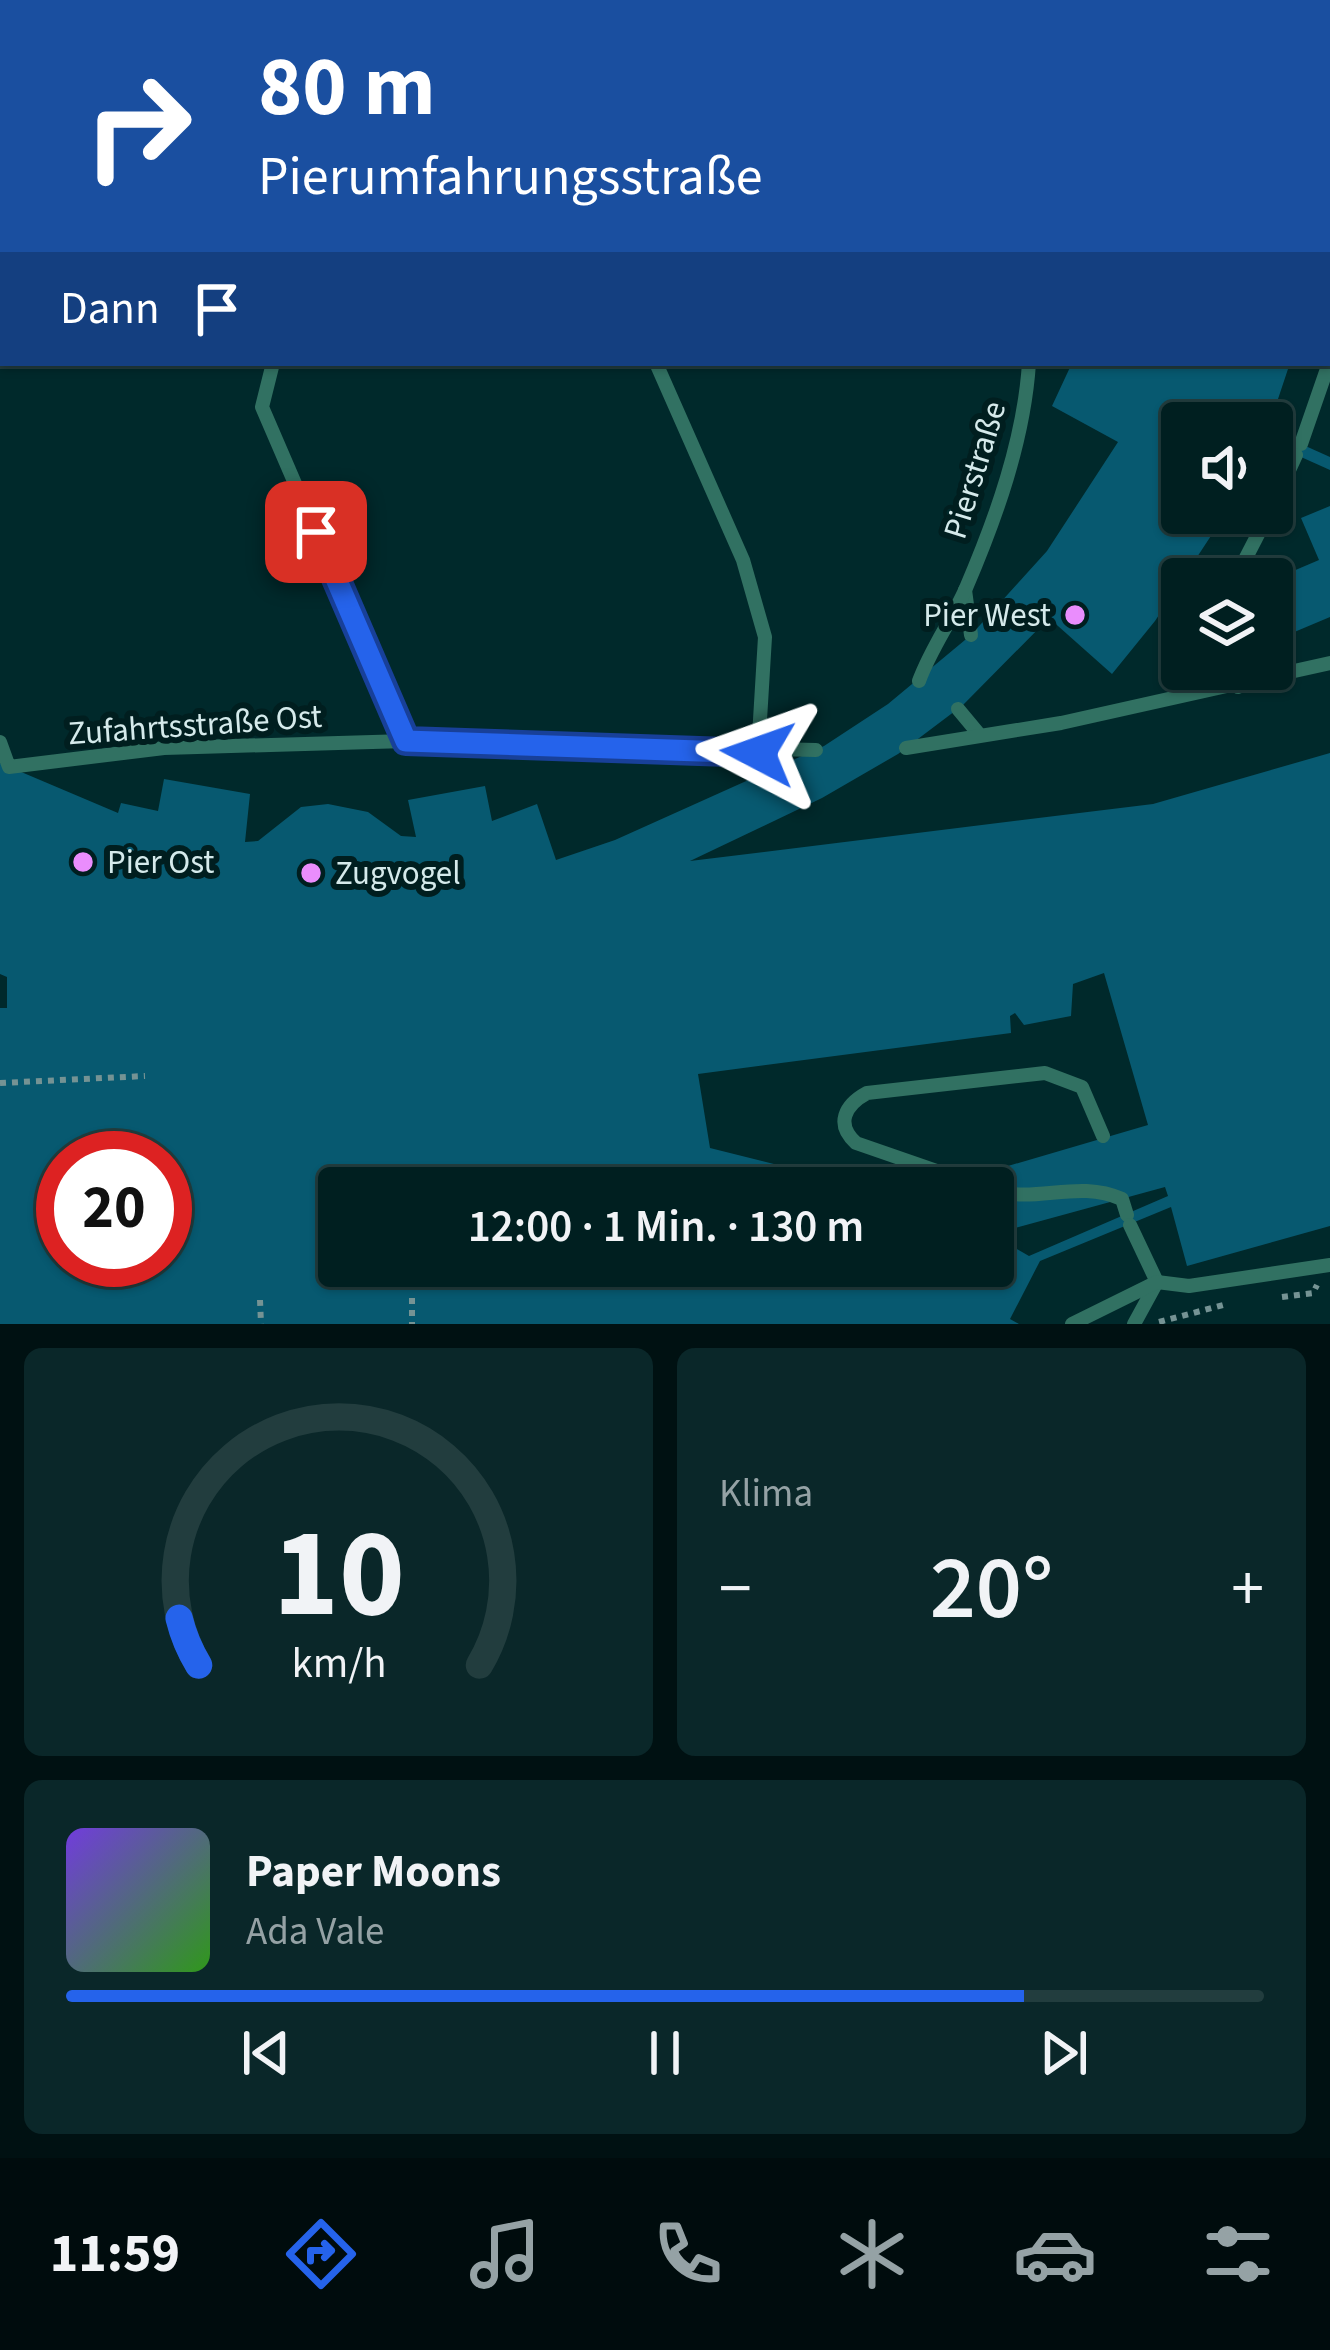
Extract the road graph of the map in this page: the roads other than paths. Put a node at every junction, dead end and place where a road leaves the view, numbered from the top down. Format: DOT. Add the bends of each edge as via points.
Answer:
graph roads {
  1 [pos="272,366"];
  2 [pos="657,366"];
  3 [pos="1029,366"];
  4 [pos="1327,366"];
  5 [pos="1293,460"];
  6 [pos="965,590"];
  7 [pos="971,635"];
  8 [pos="1330,663"];
  9 [pos="1293,673"];
  10 [pos="919,680"];
  11 [pos="1223,690"];
  12 [pos="958,709"];
  13 [pos="978,733"];
  14 [pos="406,741"];
  15 [pos="0,742"];
  16 [pos="906,748"];
  17 [pos="816,750"];
  18 [pos="758,753"];
  19 [pos="1103,1136"];
  20 [pos="924,1167"];
  21 [pos="1014,1195"];
  22 [pos="1330,1265"];
  23 [pos="1157,1282"];
  24 [pos="1072,1324"];
  25 [pos="1134,1324"];
  1 -- 14 [label="lane" via="262,407"];
  2 -- 18 [label="lane" via="743,560 765,637"];
  3 -- 6 [label="lane, Pierstraße" via="1012,462"];
  4 -- 5 [label="lane"];
  6 -- 7 [label="lane, Pierstraße"];
  6 -- 10 [label="lane, Pierstraße"];
  8 -- 9 [label="lane"];
  11 -- 13 [label="lane"];
  12 -- 13 [label="lane"];
  13 -- 16 [label="lane"];
  14 -- 15 [label="lane, Zufahrtsstraße Ost" via="164,748 9,767"];
  14 -- 18 [label="lane, Zufahrtsstraße Ost"];
  17 -- 18 [label="lane, Zufahrtsstraße Ost"];
  19 -- 20 [label="lane" via="1082,1088 1045,1072 867,1093 850,1102 845,1134 856,1144"];
  21 -- 23 [label="lane" via="1098,1189 1126,1213"];
  22 -- 23 [label="lane" via="1189,1286"];
  23 -- 24 [label="lane"];
  23 -- 25 [label="lane"];
}
